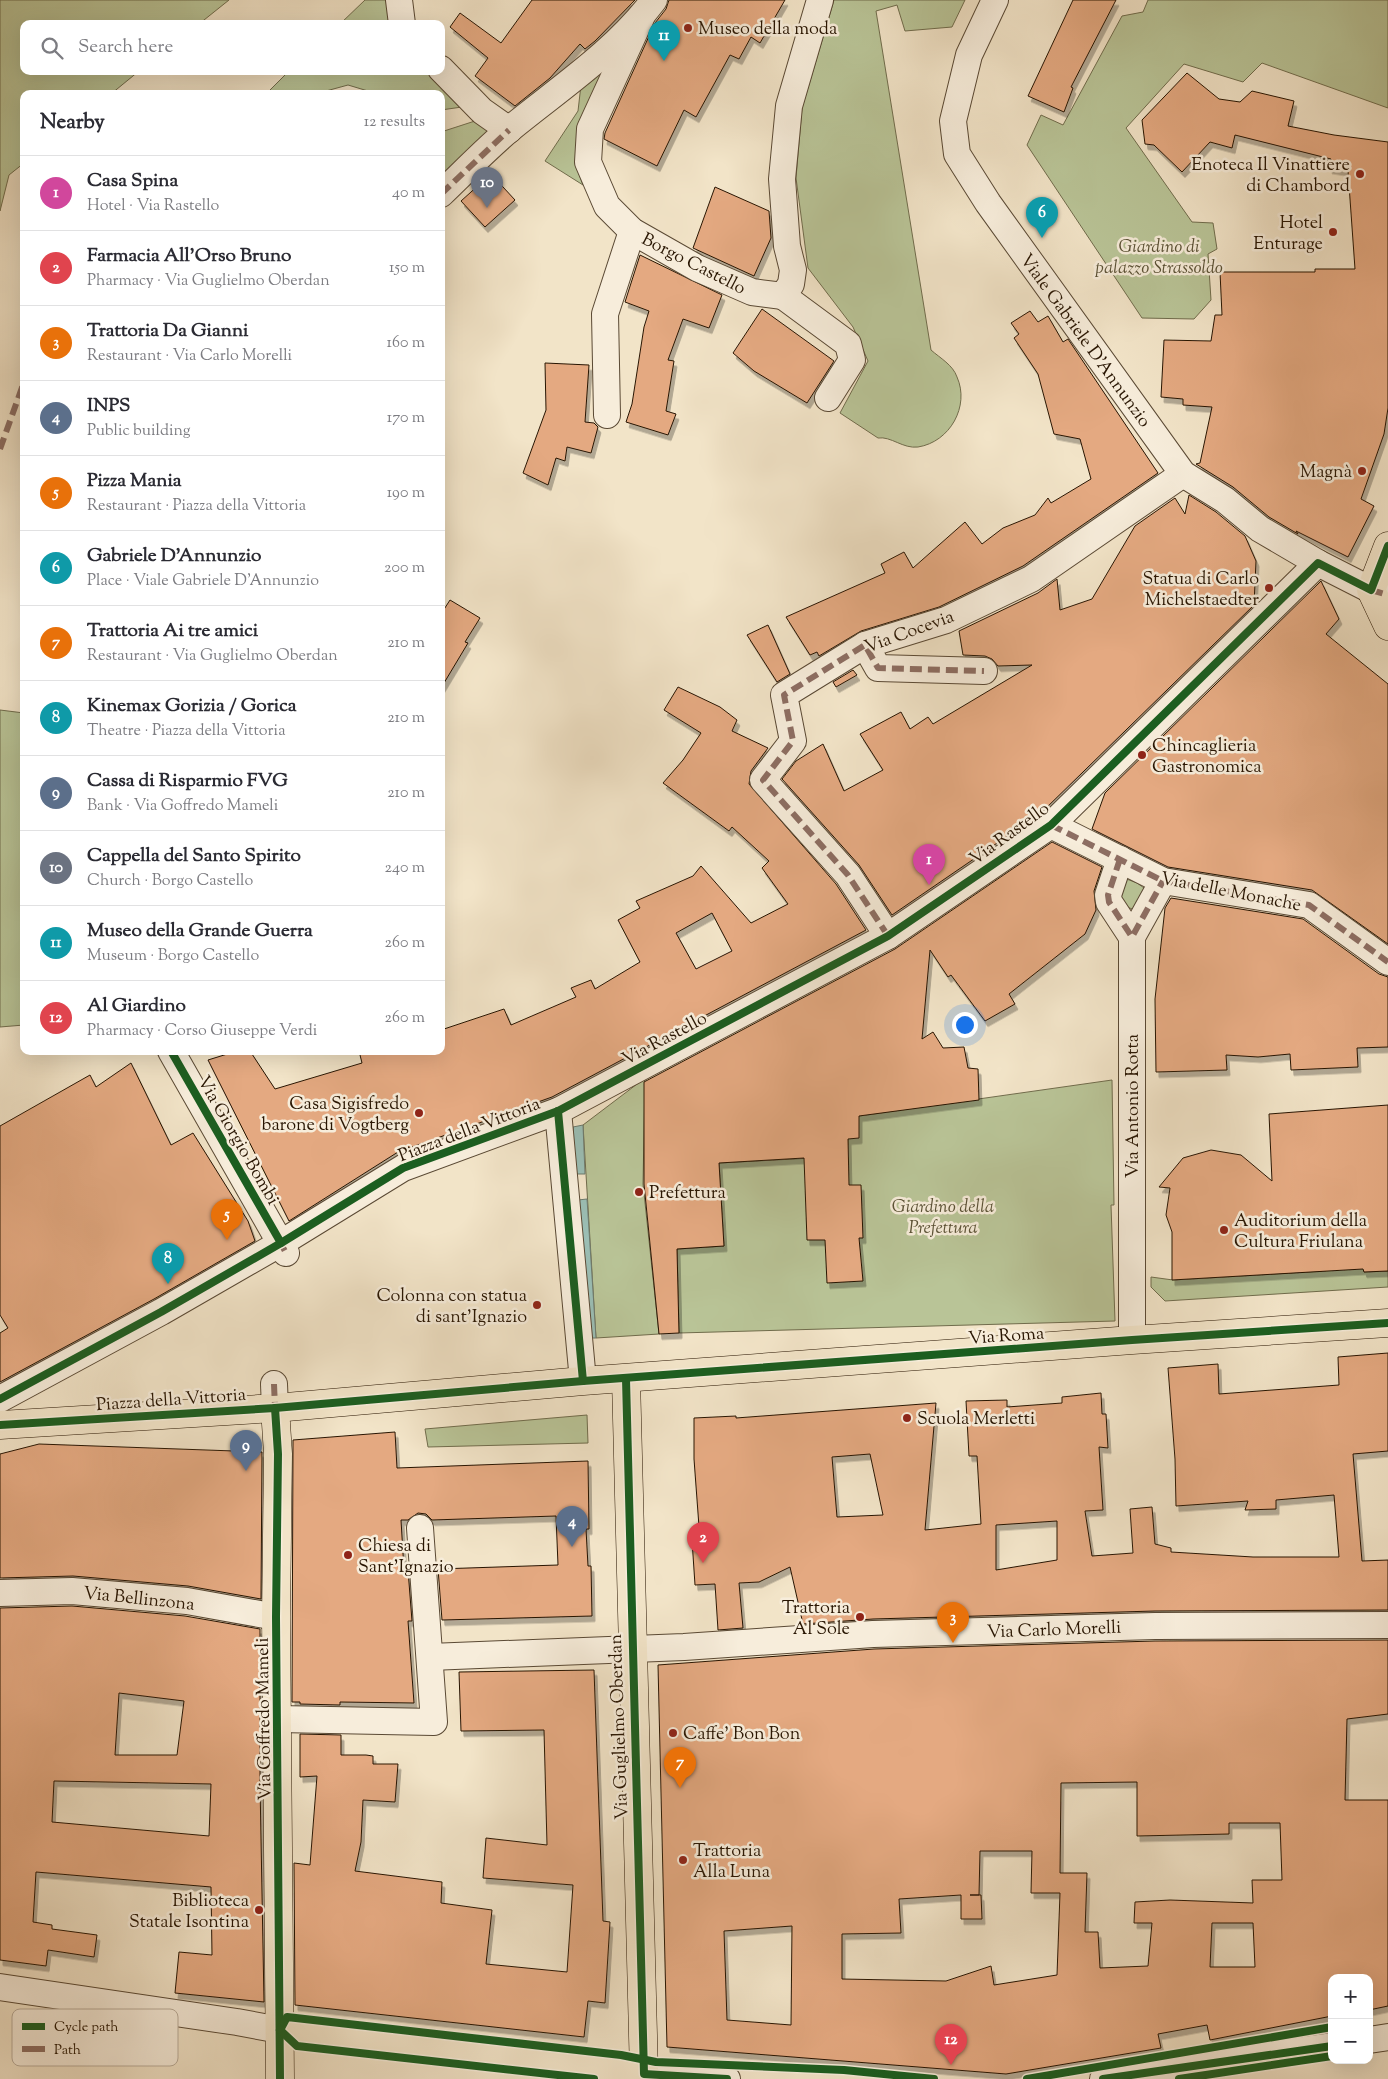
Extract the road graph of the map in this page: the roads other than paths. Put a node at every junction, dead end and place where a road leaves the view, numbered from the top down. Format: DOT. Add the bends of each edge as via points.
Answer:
graph roads {
  1 [pos="399,0"];
  2 [pos="820,0"];
  3 [pos="995,0"];
  4 [pos="648,9"];
  5 [pos="402,20"];
  6 [pos="445,73"];
  7 [pos="509,130"];
  8 [pos="445,190"];
  9 [pos="632,231"];
  10 [pos="783,296"];
  11 [pos="828,398"];
  12 [pos="607,415"];
  13 [pos="1183,474"];
  14 [pos="1388,546"];
  15 [pos="1318,563"];
  16 [pos="1380,592"];
  17 [pos="1388,626"];
  18 [pos="865,646"];
  19 [pos="984,670"];
  20 [pos="1051,824"];
  21 [pos="1120,859"];
  22 [pos="1163,881"];
  23 [pos="888,936"];
  24 [pos="1132,937"];
  25 [pos="1388,962"];
  26 [pos="173,1055"];
  27 [pos="556,1115"];
  28 [pos="283,1248"];
  29 [pos="1388,1323"];
  30 [pos="1132,1340"];
  31 [pos="626,1379"];
  32 [pos="583,1381"];
  33 [pos="274,1396"];
  34 [pos="0,1398"];
  35 [pos="0,1425"];
  36 [pos="420,1528"];
  37 [pos="0,1593"];
  38 [pos="276,1617"];
  39 [pos="1388,1626"];
  40 [pos="631,1648"];
  41 [pos="430,1658"];
  42 [pos="278,1719"];
  43 [pos="0,1987"];
  44 [pos="149,2009"];
  45 [pos="178,2013"];
  46 [pos="280,2030"];
  47 [pos="1388,2038"];
  48 [pos="1373,2040"];
  49 [pos="1328,2047"];
  50 [pos="644,2076"];
  51 [pos="280,2079"];
  52 [pos="727,2079"];
  53 [pos="1103,2079"];
  1 -- 5 [label="street"];
  2 -- 10 [label="street" via="789,106 782,179 787,246 793,270 791,284"];
  3 -- 13 [label="street, Viale Gabriele D'Annunzio" via="969,55 964,74 953,121 957,154 988,203"];
  4 -- 7 [label="street, Borgo Castello" via="578,74"];
  4 -- 9 [label="street, Borgo Castello" via="590,129 588,162 607,206"];
  6 -- 7 [label="street" via="482,111"];
  7 -- 8 [label="street, Borgo Castello"];
  9 -- 10 [label="street, Borgo Castello" via="697,268 752,292"];
  9 -- 12 [label="street, Borgo Castello" via="605,314"];
  10 -- 11 [label="street" via="848,344 852,360"];
  13 -- 15 [label="street, Viale Gabriele D'Annunzio" via="1225,500 1260,529"];
  13 -- 18 [label="street, Via Cocevia" via="1031,579 946,620"];
  14 -- 16 [label="main road"];
  15 -- 16 [label="street, Viale Gabriele D'Annunzio"];
  15 -- 20 [label="street, Via Rastello"];
  16 -- 17 [label="main road"];
  18 -- 19 [label="street, Via Cocevia" via="878,668"];
  18 -- 23 [label="street, Via Cocevia" via="784,696 793,741 763,780 848,875"];
  20 -- 21 [label="street, Via delle Monache"];
  20 -- 23 [label="street, Via Rastello"];
  21 -- 22 [label="street, Via delle Monache"];
  21 -- 24 [label="street" via="1108,896"];
  22 -- 24 [label="street, Via Antonio Rotta"];
  22 -- 25 [label="street, Via delle Monache" via="1309,905"];
  23 -- 27 [label="street, Via Rastello"];
  24 -- 30 [label="street, Via Antonio Rotta"];
  26 -- 28 [label="street, Via Giorgio Bombi"];
  27 -- 28 [label="street, Piazza della Vittoria" via="403,1168"];
  27 -- 32 [label="street, Piazza della Vittoria"];
  28 -- 34 [label="street, Piazza della Vittoria"];
  29 -- 30 [label="main road, Via Roma"];
  30 -- 31 [label="main road, Via Roma"];
  31 -- 32 [label="main road, Piazza della Vittoria"];
  31 -- 40 [label="main road, Via Guglielmo Oberdan"];
  32 -- 33 [label="main road, Piazza della Vittoria"];
  33 -- 35 [label="main road, Piazza della Vittoria"];
  33 -- 38 [label="main road, Via Goffredo Mameli" via="278,1454"];
  36 -- 41 [label="street"];
  37 -- 38 [label="street, Via Bellinzona" via="92,1592 187,1601"];
  38 -- 42 [label="main road, Via Goffredo Mameli"];
  39 -- 40 [label="street, Via Carlo Morelli" via="1146,1626 873,1634"];
  40 -- 41 [label="street, Via Carlo Morelli"];
  40 -- 50 [label="main road, Via Guglielmo Oberdan"];
  41 -- 42 [label="street" via="434,1722"];
  42 -- 46 [label="main road, Via Goffredo Mameli"];
  43 -- 44 [label="street"];
  45 -- 46 [label="street"];
  46 -- 50 [label="main road"];
  46 -- 51 [label="main road, Via Goffredo Mameli"];
  47 -- 48 [label="street"];
  49 -- 53 [label="street"];
  50 -- 52 [label="street"];
}
